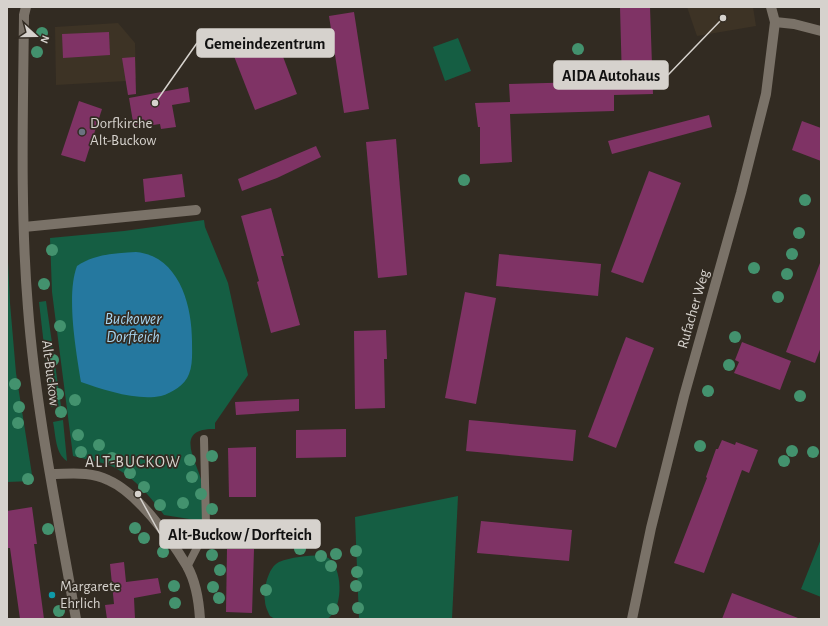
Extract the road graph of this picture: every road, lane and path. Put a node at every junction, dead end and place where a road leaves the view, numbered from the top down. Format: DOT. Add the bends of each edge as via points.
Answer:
graph roads {
  1 [pos="771,7"];
  2 [pos="23,10"];
  3 [pos="775,22"];
  4 [pos="821,31"];
  5 [pos="196,210"];
  6 [pos="24,227"];
  7 [pos="204,439"];
  8 [pos="51,474"];
  9 [pos="187,567"];
  10 [pos="76,619"];
  11 [pos="200,619"];
  12 [pos="632,619"];
  1 -- 3 [label="street, Rufacher Weg"];
  2 -- 6 [label="street, Alt-Buckow"];
  3 -- 4 [label="street"];
  3 -- 12 [label="street, Rufacher Weg" via="762,114 684,396 651,528"];
  5 -- 6 [label="street"];
  6 -- 8 [label="street, Alt-Buckow" via="33,362"];
  7 -- 9 [label="lane" via="206,525"];
  8 -- 9 [label="street" via="87,474 107,479 126,490 150,515"];
  8 -- 10 [label="street, Alt-Buckow"];
  9 -- 11 [label="street" via="196,593"];
}
